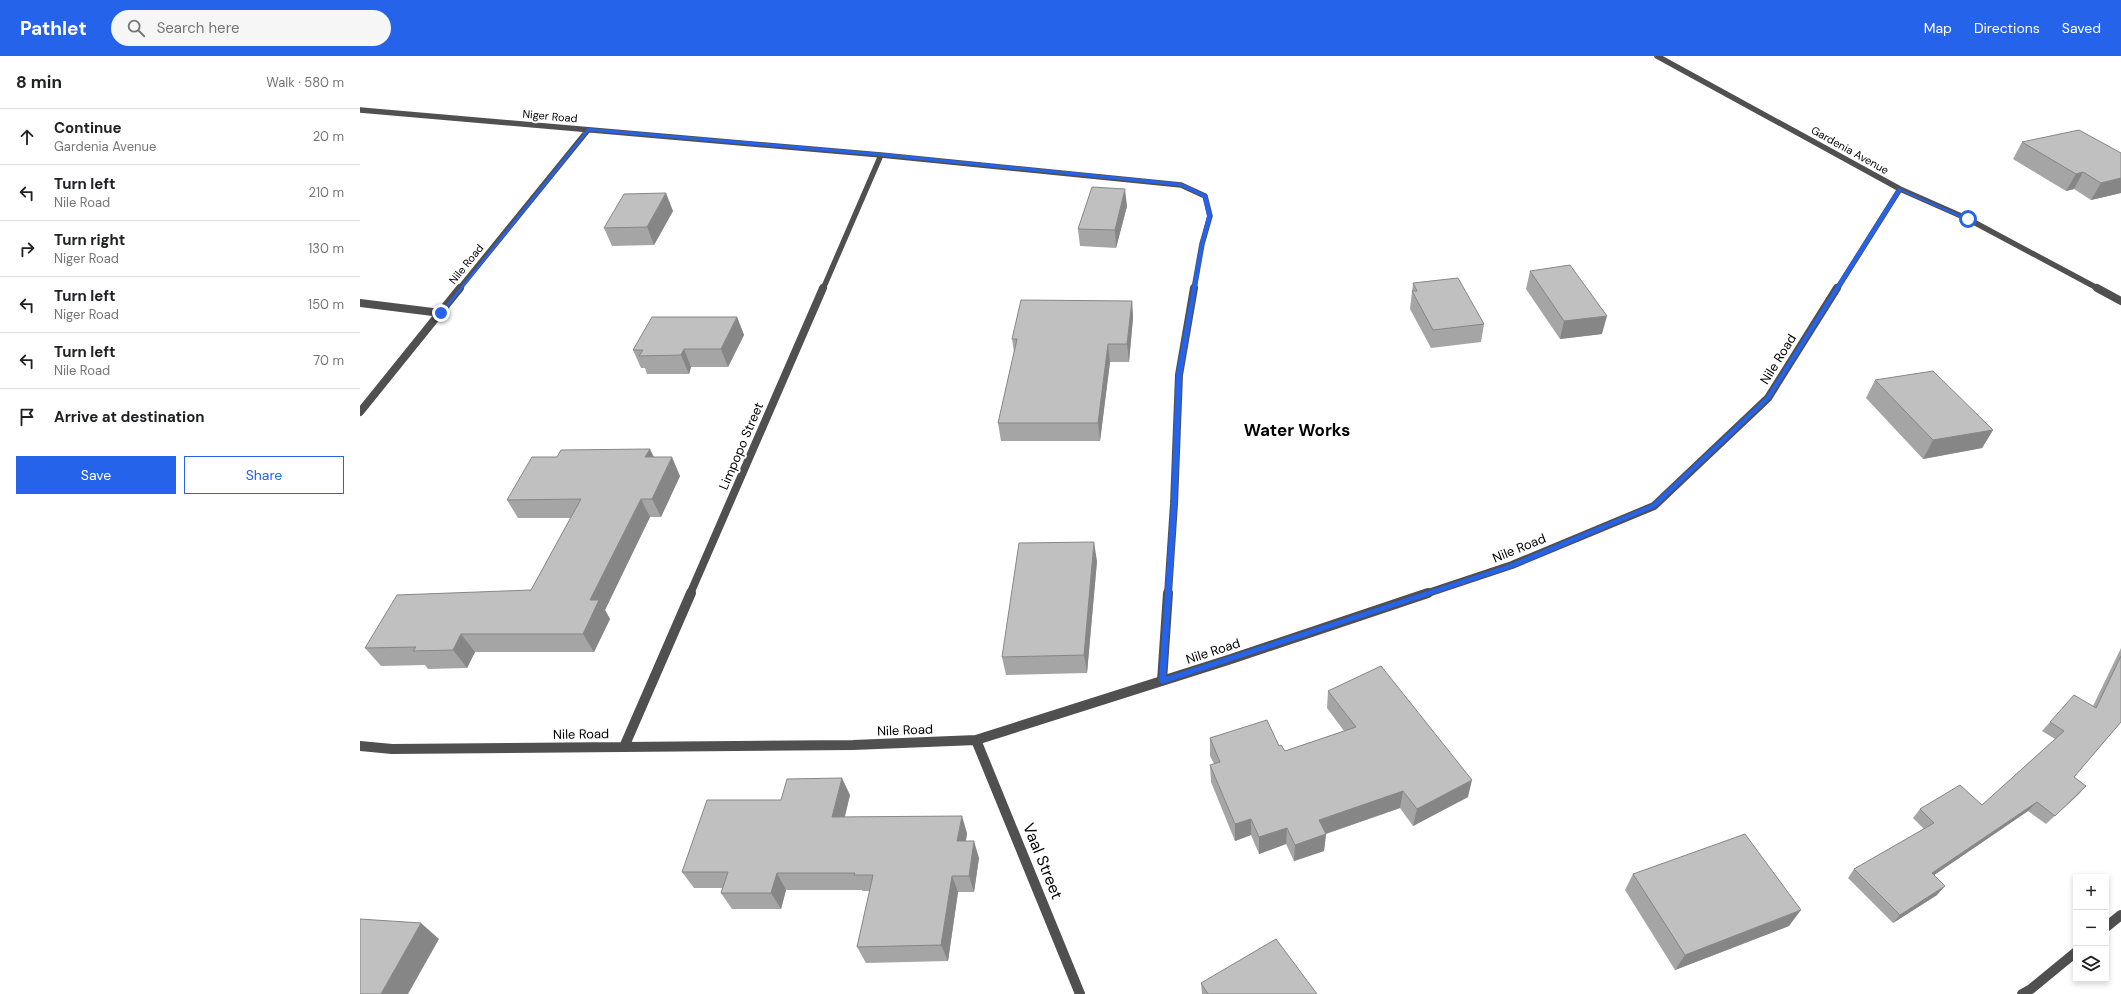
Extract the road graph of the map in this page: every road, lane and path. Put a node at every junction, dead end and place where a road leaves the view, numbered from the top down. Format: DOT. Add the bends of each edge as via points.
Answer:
graph roads {
  1 [pos="1657,56"];
  2 [pos="360,110"];
  3 [pos="588,130"];
  4 [pos="881,155"];
  5 [pos="1900,189"];
  6 [pos="2121,301"];
  7 [pos="360,303"];
  8 [pos="441,313"];
  9 [pos="360,412"];
  10 [pos="1162,681"];
  11 [pos="976,740"];
  12 [pos="360,746"];
  13 [pos="624,747"];
  14 [pos="2121,915"];
  15 [pos="2109,925"];
  16 [pos="2073,954"];
  17 [pos="1080,994"];
  18 [pos="2022,994"];
  1 -- 5 [label="street, Gardenia Avenue"];
  2 -- 3 [label="street, Niger Road"];
  3 -- 4 [label="street, Niger Road"];
  3 -- 8 [label="street, Nile Road"];
  4 -- 10 [label="street, Niger Road" via="1181,185 1205,196 1210,216 1202,244 1179,375 1174,504"];
  4 -- 13 [label="street, Limpopo Street"];
  5 -- 6 [label="street, Gardenia Avenue" via="1968,219"];
  5 -- 10 [label="street, Nile Road" via="1768,398 1654,506 1512,566"];
  7 -- 8 [label="street"];
  8 -- 9 [label="street, Nile Road"];
  10 -- 11 [label="street, Nile Road"];
  11 -- 13 [label="street, Nile Road" via="853,745"];
  11 -- 17 [label="street, Vaal Street"];
  12 -- 13 [label="street, Nile Road" via="392,749"];
  14 -- 15 [label="street"];
  16 -- 18 [label="street"];
}
